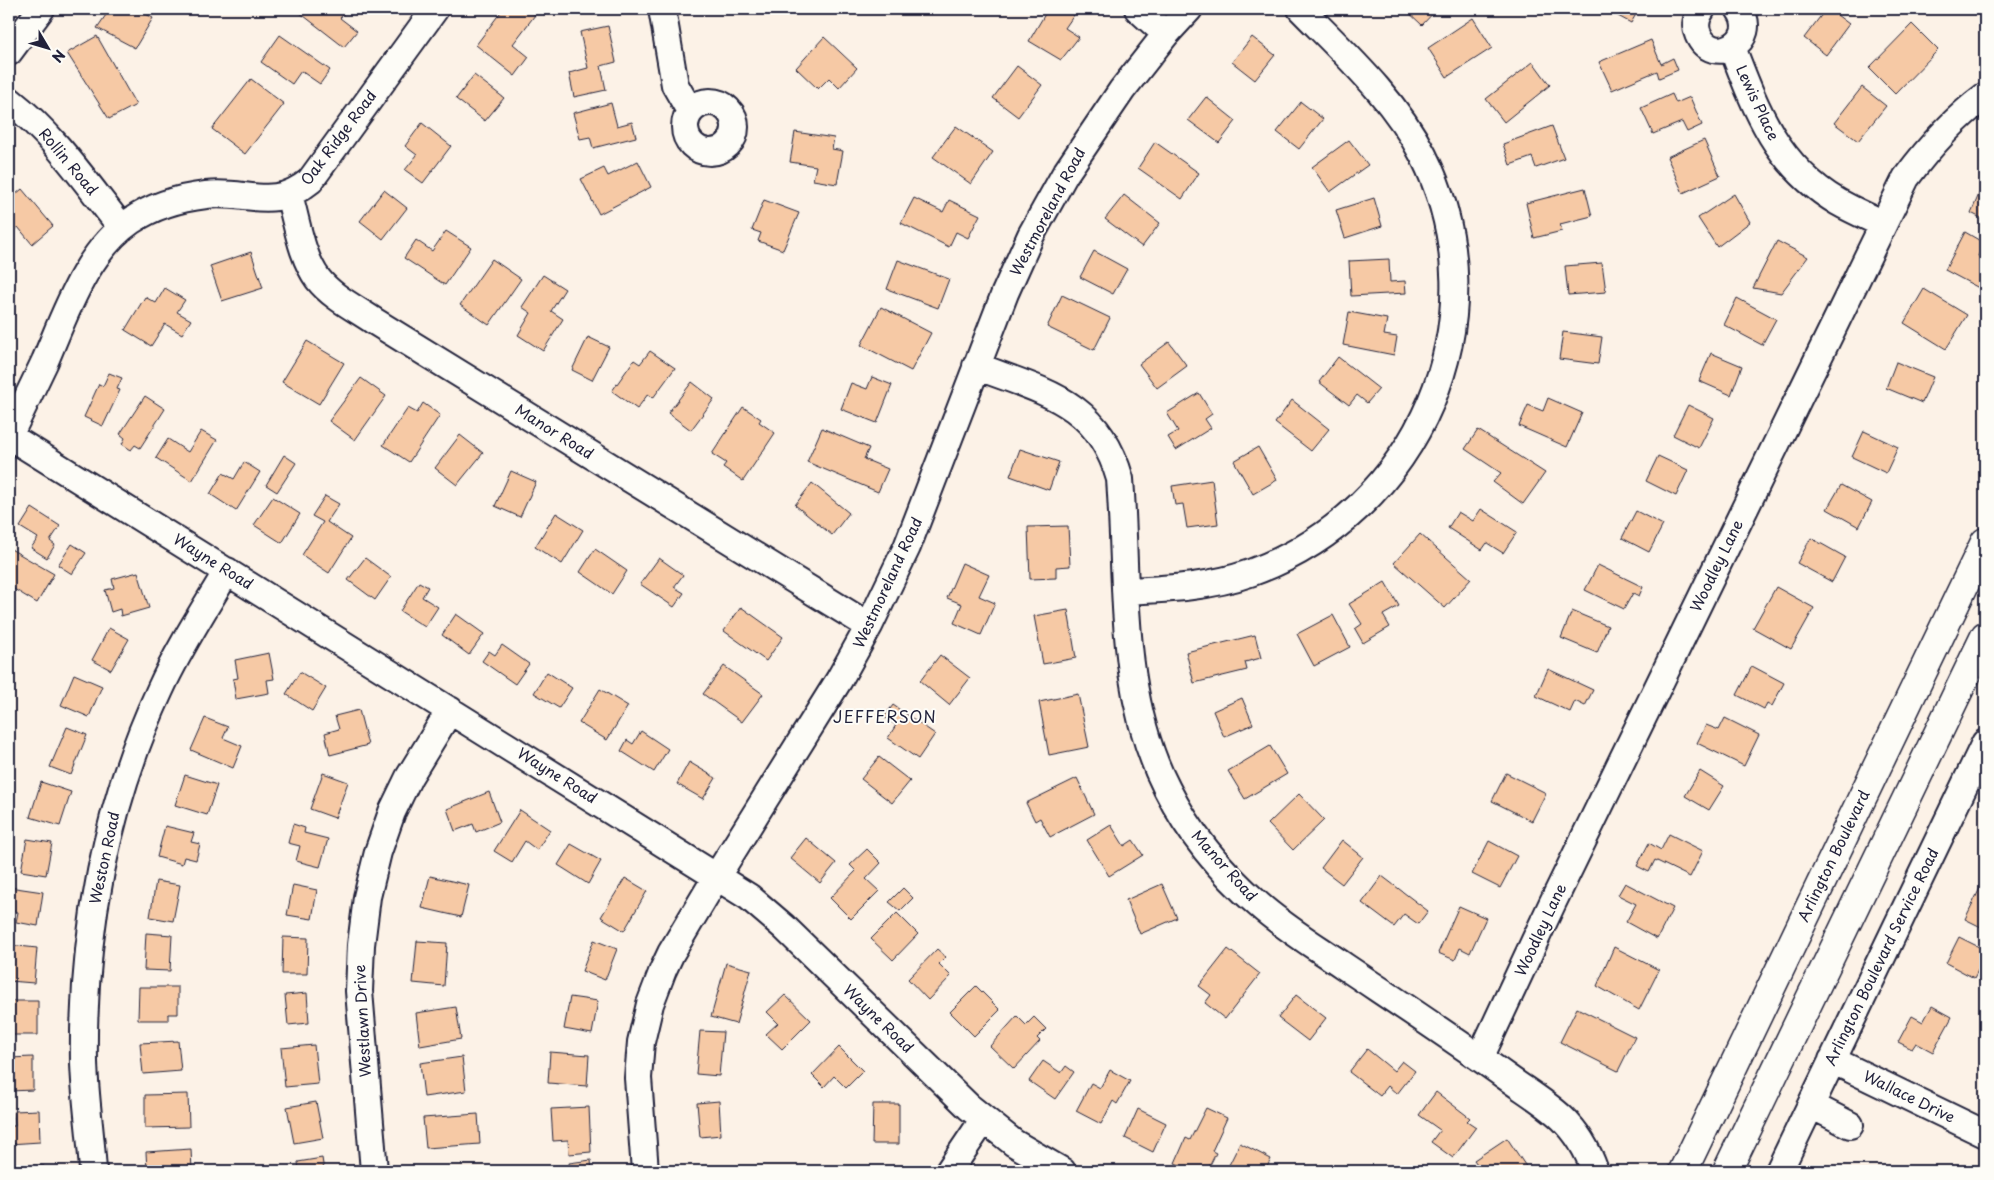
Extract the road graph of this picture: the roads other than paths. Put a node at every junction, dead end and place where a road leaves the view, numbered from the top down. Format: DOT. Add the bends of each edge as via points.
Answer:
graph roads {
  1 [pos="41,9"];
  2 [pos="435,9"];
  3 [pos="662,9"];
  4 [pos="1138,9"];
  5 [pos="1189,9"];
  6 [pos="1301,9"];
  7 [pos="1702,9"];
  8 [pos="1739,9"];
  9 [pos="1166,34"];
  10 [pos="1732,47"];
  11 [pos="9,52"];
  12 [pos="1985,96"];
  13 [pos="9,100"];
  14 [pos="690,112"];
  15 [pos="289,195"];
  16 [pos="1883,224"];
  17 [pos="122,228"];
  18 [pos="976,366"];
  19 [pos="9,436"];
  20 [pos="1985,542"];
  21 [pos="227,571"];
  22 [pos="1126,592"];
  23 [pos="869,626"];
  24 [pos="1985,636"];
  25 [pos="450,710"];
  26 [pos="1985,743"];
  27 [pos="717,876"];
  28 [pos="1480,1058"];
  29 [pos="1832,1060"];
  30 [pos="1811,1105"];
  31 [pos="984,1119"];
  32 [pos="1850,1126"];
  33 [pos="1985,1134"];
  34 [pos="1686,1168"];
  35 [pos="93,1171"];
  36 [pos="374,1171"];
  37 [pos="645,1171"];
  38 [pos="950,1171"];
  39 [pos="1062,1171"];
  40 [pos="1594,1171"];
  41 [pos="1726,1171"];
  42 [pos="1779,1171"];
  1 -- 11 [label="street"];
  2 -- 15 [label="street, Oak Ridge Road" via="310,181"];
  3 -- 14 [label="street" via="675,85"];
  4 -- 9 [label="street"];
  5 -- 9 [label="street, Westmoreland Road"];
  6 -- 22 [label="street" via="1389,101 1410,132 1434,180 1447,226 1453,266 1454,296 1448,350 1429,410 1411,444 1387,478 1330,531 1249,573 1217,582"];
  7 -- 10 [label="street" via="1696,23 1700,40 1716,50"];
  8 -- 10 [label="street" via="1745,23 1744,32"];
  9 -- 18 [label="street, Westmoreland Road" via="1122,90 1065,174 1005,292"];
  10 -- 16 [label="street, Lewis Place" via="1764,125 1791,164 1816,188"];
  12 -- 16 [label="street, Woodley Lane" via="1955,120 1927,149 1906,178"];
  13 -- 17 [label="street, Rollin Road" via="58,148"];
  15 -- 17 [label="street, Oak Ridge Road" via="262,200 236,194 181,199 152,210"];
  15 -- 23 [label="street, Manor Road" via="307,258 318,279 334,294"];
  16 -- 28 [label="street, Woodley Lane"];
  17 -- 19 [label="street, Oak Ridge Road" via="85,275"];
  18 -- 22 [label="street, Manor Road" via="1069,404 1103,437 1120,479"];
  18 -- 23 [label="street, Westmoreland Road" via="907,548"];
  19 -- 21 [label="street, Wayne Road"];
  20 -- 34 [label="highway, Arlington Boulevard"];
  21 -- 25 [label="street, Wayne Road"];
  21 -- 35 [label="street, Weston Road" via="160,689 133,753 106,841 92,921 85,994 84,1063"];
  22 -- 28 [label="street, Manor Road" via="1130,661 1138,707 1150,751 1166,789 1188,826 1216,862 1259,906"];
  23 -- 27 [label="street, Westmoreland Road" via="790,761"];
  24 -- 41 [label="highway"];
  25 -- 27 [label="street, Wayne Road"];
  25 -- 36 [label="street, Westlawn Drive" via="408,777 392,812 367,897 359,991"];
  26 -- 29 [label="street, Arlington Boulevard Service Road"];
  27 -- 31 [label="street, Wayne Road" via="749,897 784,927"];
  27 -- 37 [label="street, Westmoreland Road" via="671,953 650,1004 641,1042 638,1078"];
  28 -- 40 [label="street, Manor Road" via="1562,1117 1578,1135"];
  29 -- 30 [label="street, Arlington Boulevard Service Road"];
  29 -- 33 [label="street, Wallace Drive"];
  30 -- 32 [label="street"];
  30 -- 42 [label="street, Arlington Boulevard Service Road"];
  31 -- 38 [label="street"];
  31 -- 39 [label="street, Wayne Road"];
}
